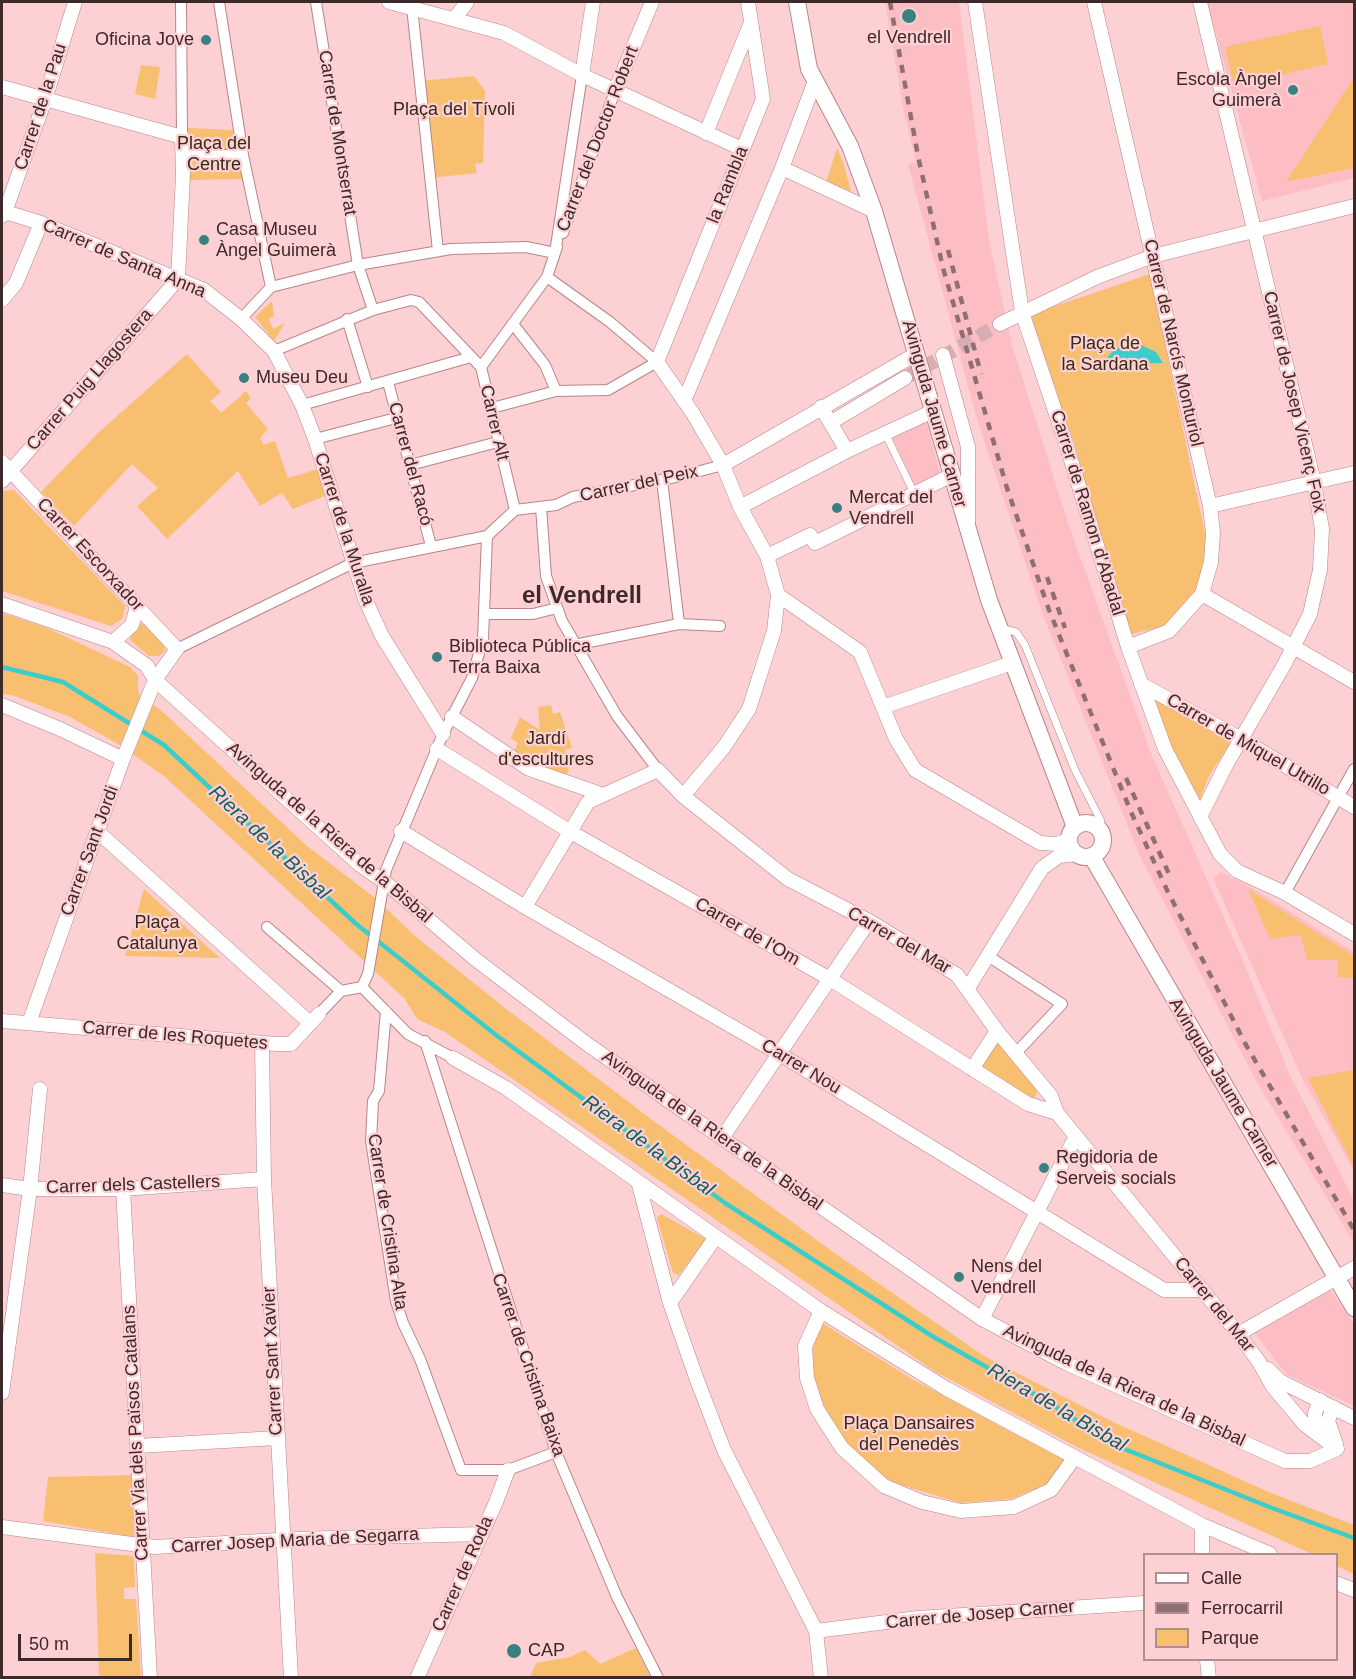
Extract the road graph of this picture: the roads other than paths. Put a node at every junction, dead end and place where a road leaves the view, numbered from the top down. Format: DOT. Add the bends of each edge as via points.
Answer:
graph roads {
  1 [pos="75,2"];
  2 [pos="181,2"];
  3 [pos="219,2"];
  4 [pos="316,2"];
  5 [pos="389,2"];
  6 [pos="467,2"];
  7 [pos="593,2"];
  8 [pos="652,2"];
  9 [pos="748,2"];
  10 [pos="796,2"];
  11 [pos="975,2"];
  12 [pos="1094,2"];
  13 [pos="1200,2"];
  14 [pos="412,7"];
  15 [pos="455,18"];
  16 [pos="751,23"];
  17 [pos="582,75"];
  18 [pos="815,81"];
  19 [pos="2,87"];
  20 [pos="615,91"];
  21 [pos="45,100"];
  22 [pos="706,133"];
  23 [pos="182,137"];
  24 [pos="742,149"];
  25 [pos="183,155"];
  26 [pos="243,155"];
  27 [pos="782,168"];
  28 [pos="1354,206"];
  29 [pos="874,211"];
  30 [pos="3,213"];
  31 [pos="41,223"];
  32 [pos="1254,230"];
  33 [pos="438,251"];
  34 [pos="555,253"];
  35 [pos="1153,256"];
  36 [pos="358,265"];
  37 [pos="547,278"];
  38 [pos="178,279"];
  39 [pos="271,287"];
  40 [pos="2,300"];
  41 [pos="373,310"];
  42 [pos="1022,312"];
  43 [pos="241,319"];
  44 [pos="347,319"];
  45 [pos="513,324"];
  46 [pos="1000,324"];
  47 [pos="274,351"];
  48 [pos="916,354"];
  49 [pos="943,355"];
  50 [pos="471,357"];
  51 [pos="657,362"];
  52 [pos="481,367"];
  53 [pos="905,378"];
  54 [pos="388,382"];
  55 [pos="368,387"];
  56 [pos="556,391"];
  57 [pos="684,401"];
  58 [pos="302,405"];
  59 [pos="821,407"];
  60 [pos="492,408"];
  61 [pos="933,411"];
  62 [pos="396,418"];
  63 [pos="830,423"];
  64 [pos="885,433"];
  65 [pos="315,439"];
  66 [pos="498,442"];
  67 [pos="847,451"];
  68 [pos="410,465"];
  69 [pos="723,465"];
  70 [pos="5,471"];
  71 [pos="1354,473"];
  72 [pos="952,476"];
  73 [pos="662,480"];
  74 [pos="1314,482"];
  75 [pos="914,493"];
  76 [pos="1210,506"];
  77 [pos="541,507"];
  78 [pos="741,507"];
  79 [pos="514,508"];
  80 [pos="967,527"];
  81 [pos="491,533"];
  82 [pos="431,546"];
  83 [pos="767,556"];
  84 [pos="353,563"];
  85 [pos="1202,594"];
  86 [pos="778,595"];
  87 [pos="2,604"];
  88 [pos="137,606"];
  89 [pos="556,608"];
  90 [pos="485,614"];
  91 [pos="679,624"];
  92 [pos="720,626"];
  93 [pos="1000,628"];
  94 [pos="113,642"];
  95 [pos="574,645"];
  96 [pos="1128,647"];
  97 [pos="1293,647"];
  98 [pos="177,650"];
  99 [pos="1012,663"];
  100 [pos="155,680"];
  101 [pos="1354,682"];
  102 [pos="1142,684"];
  103 [pos="2,705"];
  104 [pos="883,707"];
  105 [pos="452,717"];
  106 [pos="443,734"];
  107 [pos="1241,739"];
  108 [pos="437,749"];
  109 [pos="125,755"];
  110 [pos="1354,769"];
  111 [pos="658,770"];
  112 [pos="600,794"];
  113 [pos="683,796"];
  114 [pos="1339,798"];
  115 [pos="1354,807"];
  116 [pos="1200,817"];
  117 [pos="1097,827"];
  118 [pos="97,831"];
  119 [pos="401,831"];
  120 [pos="569,831"];
  121 [pos="1040,843"];
  122 [pos="1078,845"];
  123 [pos="1042,868"];
  124 [pos="385,888"];
  125 [pos="1285,893"];
  126 [pos="525,907"];
  127 [pos="869,921"];
  128 [pos="267,927"];
  129 [pos="1354,934"];
  130 [pos="988,956"];
  131 [pos="830,979"];
  132 [pos="362,987"];
  133 [pos="968,988"];
  134 [pos="341,991"];
  135 [pos="386,1011"];
  136 [pos="315,1018"];
  137 [pos="2,1021"];
  138 [pos="29,1023"];
  139 [pos="997,1031"];
  140 [pos="425,1041"];
  141 [pos="262,1045"];
  142 [pos="778,1053"];
  143 [pos="1015,1054"];
  144 [pos="453,1058"];
  145 [pos="972,1069"];
  146 [pos="40,1089"];
  147 [pos="1057,1113"];
  148 [pos="1076,1136"];
  149 [pos="722,1138"];
  150 [pos="264,1179"];
  151 [pos="2,1185"];
  152 [pos="639,1185"];
  153 [pos="30,1189"];
  154 [pos="123,1189"];
  155 [pos="1036,1210"];
  156 [pos="716,1239"];
  157 [pos="1354,1268"];
  158 [pos="1334,1278"];
  159 [pos="1203,1290"];
  160 [pos="670,1303"];
  161 [pos="1354,1308"];
  162 [pos="821,1311"];
  163 [pos="982,1319"];
  164 [pos="1238,1334"];
  165 [pos="1259,1362"];
  166 [pos="2,1393"];
  167 [pos="1327,1404"];
  168 [pos="1354,1418"];
  169 [pos="278,1438"];
  170 [pos="138,1446"];
  171 [pos="1337,1449"];
  172 [pos="556,1452"];
  173 [pos="1074,1457"];
  174 [pos="508,1470"];
  175 [pos="1202,1526"];
  176 [pos="2,1527"];
  177 [pos="481,1534"];
  178 [pos="282,1540"];
  179 [pos="142,1546"];
  180 [pos="1202,1553"];
  181 [pos="1268,1553"];
  182 [pos="1338,1583"];
  183 [pos="1353,1590"];
  184 [pos="1143,1602"];
  185 [pos="816,1630"];
  186 [pos="1208,1661"];
  187 [pos="150,1677"];
  188 [pos="291,1677"];
  189 [pos="417,1677"];
  190 [pos="658,1677"];
  191 [pos="821,1677"];
  192 [pos="1209,1677"];
  1 -- 21 [label="street, Carrer de la Pau"];
  2 -- 23 [label="street"];
  3 -- 26 [label="street"];
  4 -- 36 [label="street, Carrer de Montserrat"];
  5 -- 14 [label="street"];
  6 -- 15 [label="street"];
  7 -- 17 [label="street"];
  8 -- 20 [label="street, Carrer del Doctor Robert"];
  9 -- 16 [label="street, la Rambla"];
  10 -- 18 [label="street, Avinguda Jaume Carner" via="807,62"];
  11 -- 42 [label="street, Carrer de Ramon d'Abadal"];
  12 -- 35 [label="street, Carrer de Narcís Monturiol"];
  13 -- 32 [label="street, Carrer de Josep Vicenç Foix"];
  14 -- 15 [label="street"];
  14 -- 33 [label="street"];
  15 -- 17 [label="street" via="504,33"];
  16 -- 22 [label="street"];
  16 -- 24 [label="street, la Rambla" via="763,99"];
  17 -- 20 [label="street"];
  17 -- 34 [label="street"];
  18 -- 27 [label="street"];
  18 -- 29 [label="street, Avinguda Jaume Carner" via="846,137"];
  19 -- 21 [label="street"];
  20 -- 22 [label="street"];
  20 -- 34 [label="street, Carrer del Doctor Robert"];
  21 -- 23 [label="street"];
  21 -- 30 [label="street, Carrer de la Pau"];
  22 -- 24 [label="street"];
  23 -- 25 [label="street"];
  24 -- 51 [label="street, la Rambla"];
  25 -- 26 [label="street"];
  25 -- 38 [label="street"];
  26 -- 39 [label="street"];
  27 -- 29 [label="street"];
  27 -- 57 [label="street"];
  28 -- 32 [label="street"];
  29 -- 48 [label="street, Avinguda Jaume Carner"];
  30 -- 31 [label="street, Carrer de Santa Anna"];
  31 -- 38 [label="street, Carrer de Santa Anna"];
  31 -- 40 [label="street" via="16,283"];
  32 -- 35 [label="street"];
  32 -- 74 [label="street, Carrer de Josep Vicenç Foix"];
  33 -- 34 [label="street" via="526,247"];
  33 -- 36 [label="street"];
  34 -- 37 [label="street, Carrer del Doctor Robert"];
  35 -- 42 [label="street"];
  35 -- 76 [label="street, Carrer de Narcís Monturiol"];
  36 -- 39 [label="street"];
  36 -- 41 [label="street, Carrer de Montserrat"];
  37 -- 45 [label="street, Carrer del Doctor Robert"];
  37 -- 51 [label="street" via="610,322"];
  38 -- 43 [label="street, Carrer de Santa Anna" via="204,290"];
  38 -- 70 [label="street, Carrer Puig Llagostera"];
  39 -- 43 [label="street"];
  41 -- 44 [label="street"];
  41 -- 50 [label="street, Carrer Alt" via="411,300 419,302"];
  42 -- 46 [label="street"];
  42 -- 96 [label="street, Carrer de Ramon d'Abadal"];
  43 -- 47 [label="street, Carrer de Santa Anna"];
  44 -- 47 [label="street"];
  44 -- 55 [label="street"];
  45 -- 52 [label="street, Carrer del Doctor Robert"];
  45 -- 56 [label="street" via="545,365"];
  47 -- 58 [label="street, Carrer de la Muralla"];
  48 -- 59 [label="street"];
  48 -- 61 [label="street, Avinguda Jaume Carner"];
  49 -- 80 [label="street" via="968,447"];
  50 -- 52 [label="street, Carrer Alt"];
  50 -- 54 [label="street"];
  51 -- 56 [label="street" via="608,390"];
  51 -- 57 [label="street"];
  52 -- 60 [label="street, Carrer Alt"];
  53 -- 63 [label="street"];
  54 -- 55 [label="street"];
  54 -- 62 [label="street, Carrer del Racó"];
  55 -- 58 [label="street"];
  56 -- 60 [label="street"];
  57 -- 69 [label="street"];
  58 -- 65 [label="street, Carrer de la Muralla"];
  59 -- 63 [label="street"];
  59 -- 69 [label="street"];
  60 -- 66 [label="street, Carrer Alt"];
  61 -- 64 [label="street"];
  61 -- 72 [label="street, Avinguda Jaume Carner"];
  62 -- 65 [label="street"];
  62 -- 68 [label="street, Carrer del Racó"];
  63 -- 67 [label="street"];
  64 -- 67 [label="street"];
  64 -- 75 [label="lane"];
  65 -- 84 [label="street, Carrer de la Muralla"];
  66 -- 68 [label="street"];
  66 -- 79 [label="street, Carrer Alt"];
  67 -- 78 [label="street"];
  68 -- 82 [label="street, Carrer del Racó"];
  69 -- 73 [label="street, Carrer del Peix"];
  69 -- 78 [label="street"];
  70 -- 88 [label="street, Carrer Escorxador"];
  71 -- 74 [label="street"];
  72 -- 75 [label="street"];
  72 -- 80 [label="street, Avinguda Jaume Carner"];
  73 -- 77 [label="street, Carrer del Peix"];
  73 -- 91 [label="street"];
  74 -- 76 [label="street"];
  74 -- 97 [label="street, Carrer de Josep Vicenç Foix" via="1322,529 1320,570 1310,614"];
  75 -- 83 [label="street" via="815,543 810,535"];
  76 -- 85 [label="street, Carrer de Narcís Monturiol" via="1211,562"];
  77 -- 79 [label="street, Carrer del Peix"];
  77 -- 89 [label="street, Carrer del Mar" via="546,576"];
  78 -- 83 [label="street"];
  79 -- 81 [label="street"];
  80 -- 93 [label="street, Avinguda Jaume Carner"];
  81 -- 82 [label="street"];
  81 -- 90 [label="street"];
  82 -- 84 [label="street"];
  83 -- 86 [label="street"];
  84 -- 98 [label="street"];
  84 -- 106 [label="street, Carrer de la Muralla" via="382,636"];
  85 -- 96 [label="street, Carrer de Narcís Monturiol" via="1169,630"];
  85 -- 97 [label="street"];
  86 -- 104 [label="street" via="860,652"];
  86 -- 113 [label="street" via="774,631 749,709 724,747"];
  87 -- 94 [label="street, Avinguda de la Riera de la Bisbal"];
  88 -- 94 [label="street" via="132,625"];
  88 -- 98 [label="street, Carrer Escorxador"];
  89 -- 90 [label="street" via="537,613"];
  89 -- 95 [label="street, Carrer del Mar"];
  90 -- 105 [label="street" via="483,639 472,678"];
  91 -- 92 [label="street"];
  91 -- 95 [label="street"];
  93 -- 99 [label="street, Avinguda Jaume Carner"];
  93 -- 117 [label="lane" via="1016,632 1025,645 1075,770 1101,821"];
  94 -- 100 [label="street, Avinguda de la Riera de la Bisbal" via="147,666"];
  95 -- 111 [label="street, Carrer del Mar" via="617,716"];
  96 -- 102 [label="street, Carrer de Ramon d'Abadal"];
  97 -- 101 [label="street"];
  97 -- 107 [label="street, Carrer de Josep Vicenç Foix"];
  98 -- 100 [label="street, Carrer Sant Jordi"];
  99 -- 104 [label="street"];
  99 -- 122 [label="street, Avinguda Jaume Carner"];
  100 -- 109 [label="street, Carrer Sant Jordi"];
  100 -- 124 [label="street, Avinguda de la Riera de la Bisbal"];
  102 -- 107 [label="street, Carrer de Miquel Utrillo"];
  102 -- 116 [label="street, Carrer de Ramon d'Abadal" via="1165,749"];
  103 -- 109 [label="street"];
  104 -- 121 [label="street" via="915,770"];
  105 -- 106 [label="street"];
  105 -- 112 [label="street" via="529,769"];
  106 -- 108 [label="street"];
  107 -- 114 [label="street, Carrer de Miquel Utrillo"];
  107 -- 116 [label="street, Carrer de Josep Vicenç Foix"];
  108 -- 119 [label="street"];
  108 -- 120 [label="street, Carrer de l'Om"];
  109 -- 118 [label="street, Carrer Sant Jordi"];
  110 -- 114 [label="street"];
  111 -- 112 [label="street"];
  111 -- 113 [label="street, Carrer del Mar"];
  112 -- 120 [label="street" via="588,802"];
  113 -- 127 [label="street, Carrer del Mar" via="788,879"];
  114 -- 115 [label="street, Carrer de Miquel Utrillo"];
  114 -- 125 [label="street"];
  116 -- 125 [label="street, Carrer de Ramon d'Abadal" via="1220,854 1238,871"];
  117 -- 122 [label="street" via="1086,824"];
  117 -- 122 [label="street" via="1102,835 1099,851"];
  118 -- 136 [label="street"];
  118 -- 138 [label="street, Carrer Sant Jordi"];
  119 -- 124 [label="street" via="386,870"];
  119 -- 126 [label="street, Carrer Nou"];
  120 -- 126 [label="street"];
  120 -- 131 [label="street, Carrer de l'Om"];
  121 -- 122 [label="street"];
  121 -- 123 [label="street"];
  122 -- 123 [label="street"];
  122 -- 158 [label="street, Avinguda Jaume Carner" via="1320,1246"];
  123 -- 130 [label="street"];
  124 -- 132 [label="street"];
  124 -- 149 [label="street, Avinguda de la Riera de la Bisbal" via="587,1044"];
  125 -- 129 [label="street, Carrer de Ramon d'Abadal"];
  126 -- 142 [label="street, Carrer Nou"];
  127 -- 131 [label="street"];
  127 -- 133 [label="street, Carrer del Mar" via="950,970"];
  128 -- 134 [label="street"];
  130 -- 133 [label="street"];
  130 -- 143 [label="street" via="1062,1004"];
  131 -- 142 [label="street"];
  131 -- 145 [label="street, Carrer de l'Om"];
  132 -- 134 [label="street"];
  132 -- 135 [label="street"];
  133 -- 139 [label="street, Carrer del Mar"];
  134 -- 136 [label="street, Carrer de les Roquetes"];
  135 -- 140 [label="street" via="408,1034"];
  135 -- 174 [label="street, Carrer de Cristina Alta" via="371,1141 396,1301 461,1470"];
  136 -- 141 [label="street, Carrer de les Roquetes" via="291,1044"];
  137 -- 138 [label="street, Carrer de les Roquetes"];
  138 -- 141 [label="street, Carrer de les Roquetes"];
  139 -- 143 [label="street, Carrer del Mar"];
  139 -- 145 [label="street"];
  140 -- 144 [label="street"];
  140 -- 172 [label="street, Carrer de Cristina Baixa"];
  141 -- 150 [label="street, Carrer Sant Xavier"];
  142 -- 149 [label="street"];
  142 -- 155 [label="street, Carrer Nou"];
  143 -- 147 [label="street, Carrer del Mar" via="1051,1096"];
  144 -- 152 [label="street" via="506,1088"];
  145 -- 147 [label="street, Carrer de l'Om" via="1028,1104"];
  146 -- 153 [label="street"];
  147 -- 148 [label="street, Carrer del Mar"];
  148 -- 155 [label="street"];
  148 -- 159 [label="street, Carrer del Mar"];
  149 -- 163 [label="street, Avinguda de la Riera de la Bisbal"];
  150 -- 154 [label="street, Carrer dels Castellers"];
  150 -- 169 [label="street, Carrer Sant Xavier"];
  151 -- 153 [label="street, Carrer dels Castellers"];
  152 -- 156 [label="street"];
  152 -- 160 [label="street"];
  153 -- 154 [label="street, Carrer dels Castellers"];
  153 -- 166 [label="street"];
  154 -- 170 [label="street, Carrer Via dels Països Catalans"];
  155 -- 159 [label="street, Carrer Nou" via="1164,1290"];
  155 -- 163 [label="street"];
  156 -- 160 [label="street"];
  156 -- 162 [label="street"];
  157 -- 158 [label="street"];
  158 -- 161 [label="street, Avinguda Jaume Carner"];
  158 -- 164 [label="street"];
  159 -- 164 [label="street, Carrer del Mar"];
  160 -- 185 [label="street" via="723,1450"];
  162 -- 173 [label="street" via="947,1389"];
  162 -- 173 [label="street" via="805,1346 807,1378 817,1409 842,1448 885,1486 922,1502 961,1511 1014,1507 1051,1490"];
  163 -- 171 [label="street, Avinguda de la Riera de la Bisbal" via="1066,1363 1285,1461 1310,1461"];
  164 -- 165 [label="street, Carrer del Mar"];
  165 -- 167 [label="street, Carrer del Mar" via="1280,1381"];
  165 -- 171 [label="street, Carrer del Mar" via="1273,1387 1305,1425"];
  167 -- 168 [label="street, Carrer del Mar"];
  167 -- 171 [label="street"];
  169 -- 170 [label="street"];
  169 -- 178 [label="street, Carrer Sant Xavier"];
  170 -- 179 [label="street, Carrer Via dels Països Catalans"];
  172 -- 174 [label="street, Carrer de Cristina Alta"];
  172 -- 190 [label="street, Carrer de Cristina Baixa" via="617,1597"];
  173 -- 175 [label="street"];
  174 -- 177 [label="street, Carrer de Roda"];
  175 -- 180 [label="street"];
  175 -- 181 [label="street"];
  176 -- 179 [label="street, Carrer Josep Maria de Segarra"];
  177 -- 178 [label="street, Carrer Josep Maria de Segarra"];
  177 -- 189 [label="street, Carrer de Roda"];
  178 -- 179 [label="street, Carrer Josep Maria de Segarra"];
  178 -- 188 [label="street, Carrer Sant Xavier"];
  179 -- 187 [label="street, Carrer Via dels Països Catalans"];
  182 -- 183 [label="street"];
  184 -- 185 [label="street, Carrer de Josep Carner" via="918,1618"];
  185 -- 191 [label="street"];
  186 -- 192 [label="street"];
}
